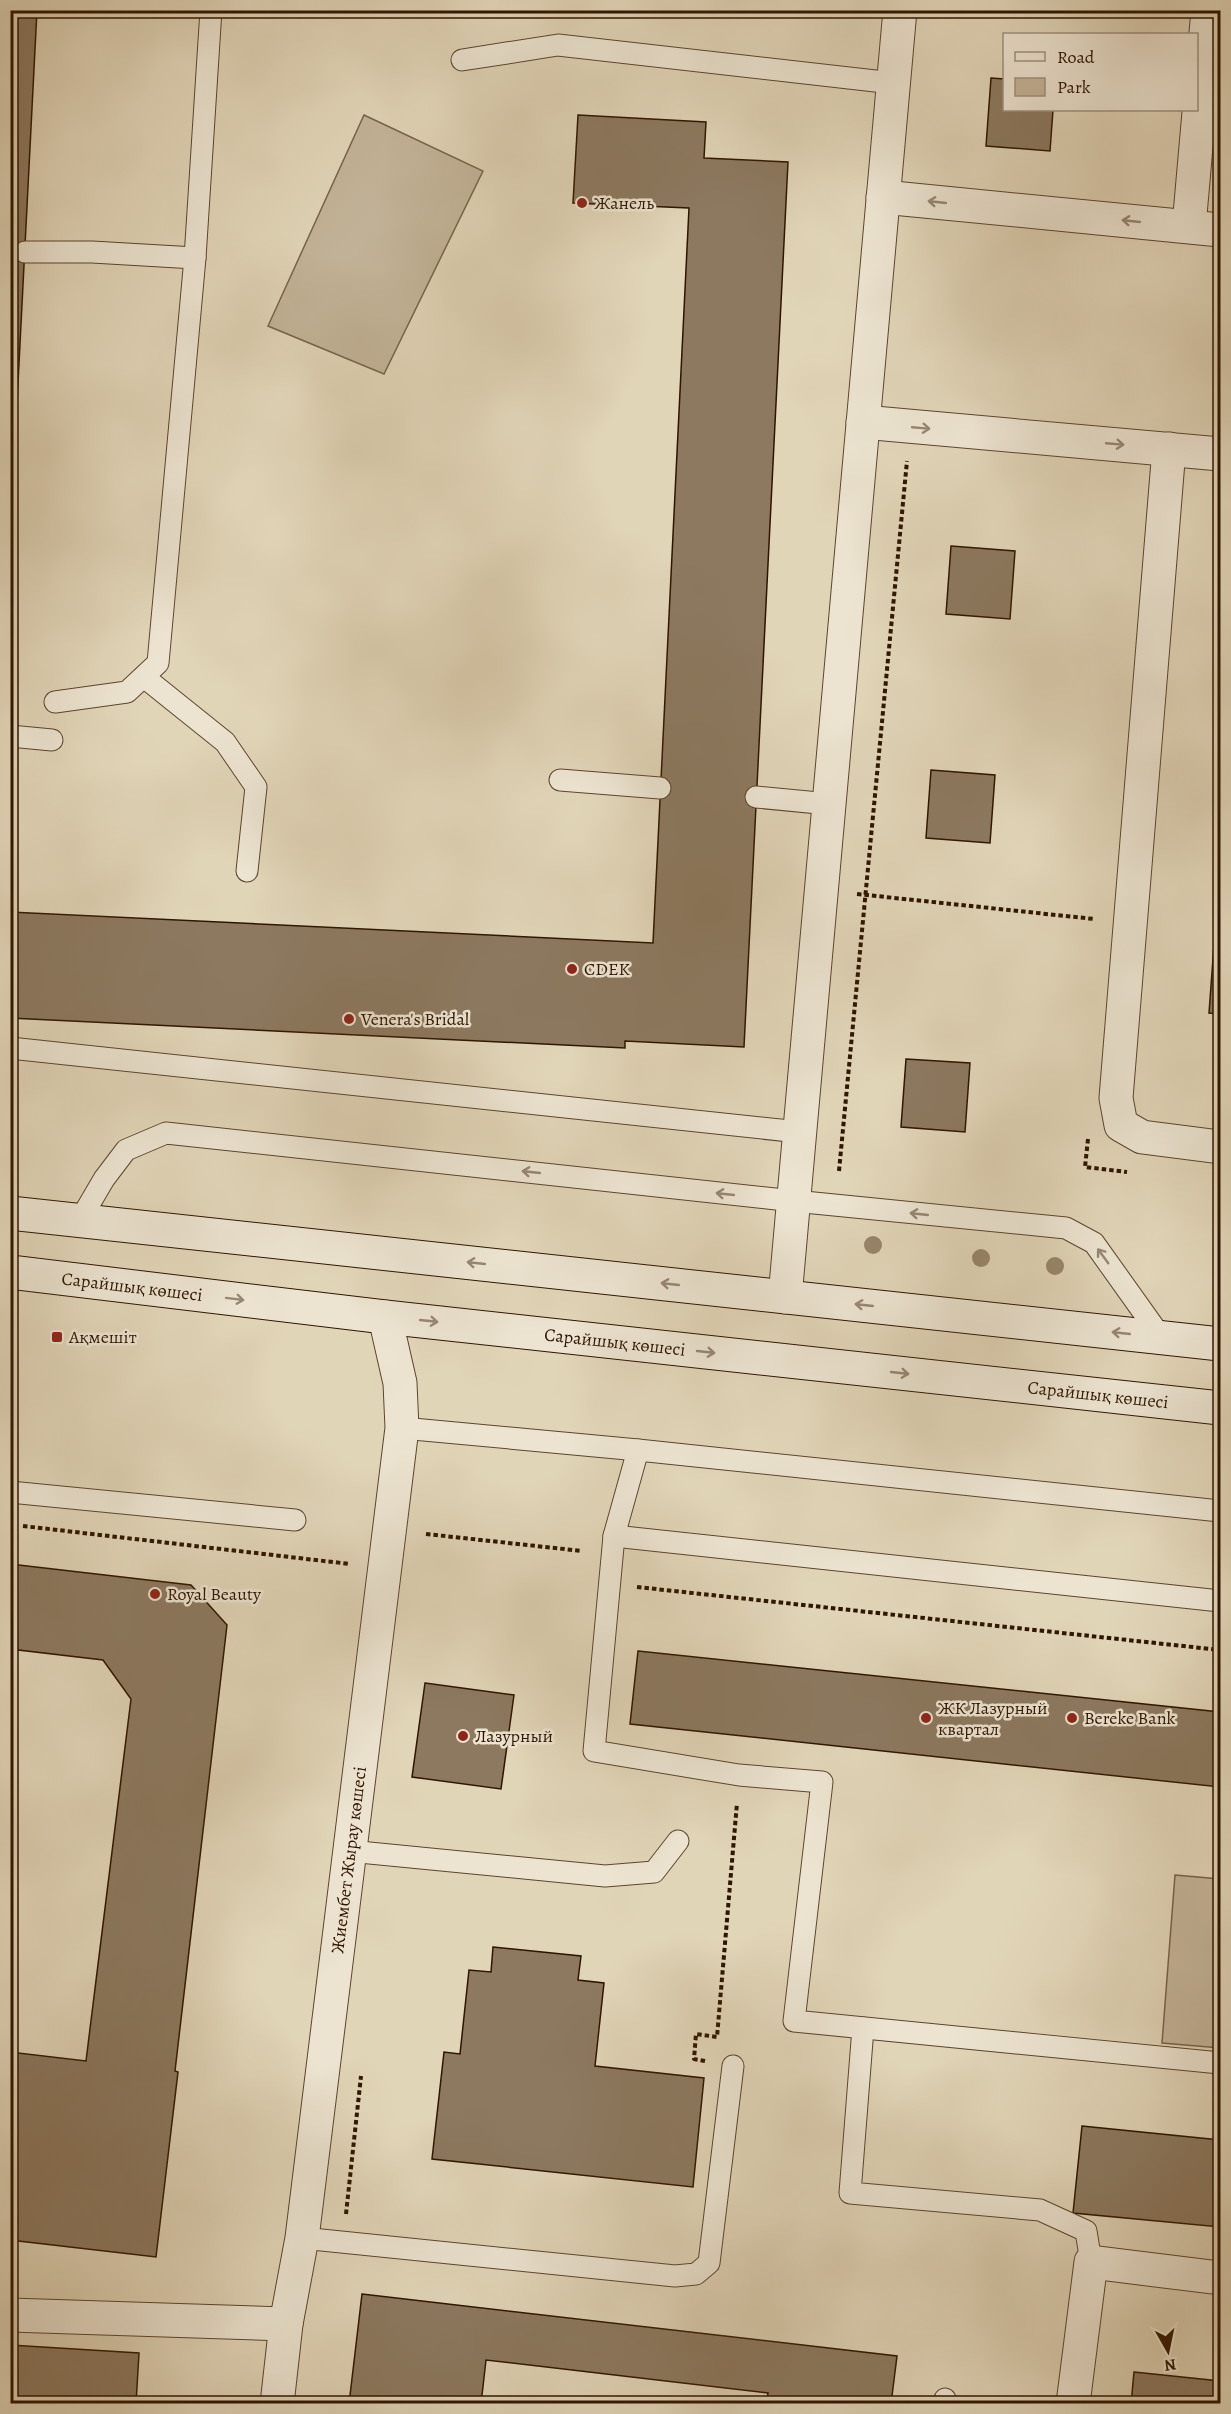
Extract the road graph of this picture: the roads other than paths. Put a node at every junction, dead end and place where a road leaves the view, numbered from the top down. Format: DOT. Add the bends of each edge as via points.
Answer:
graph roads {
  1 [pos="211,10"];
  2 [pos="900,10"];
  3 [pos="1209,10"];
  4 [pos="462,60"];
  5 [pos="893,83"];
  6 [pos="883,197"];
  7 [pos="1205,228"];
  8 [pos="25,252"];
  9 [pos="195,258"];
  10 [pos="863,422"];
  11 [pos="1169,449"];
  12 [pos="1221,454"];
  13 [pos="144,677"];
  14 [pos="55,702"];
  15 [pos="10,736"];
  16 [pos="51,740"];
  17 [pos="560,780"];
  18 [pos="660,788"];
  19 [pos="756,797"];
  20 [pos="829,804"];
  21 [pos="247,871"];
  22 [pos="10,1048"];
  23 [pos="799,1132"];
  24 [pos="1221,1147"];
  25 [pos="794,1201"];
  26 [pos="10,1213"];
  27 [pos="80,1220"];
  28 [pos="10,1272"];
  29 [pos="785,1297"];
  30 [pos="386,1317"];
  31 [pos="1161,1337"];
  32 [pos="1221,1344"];
  33 [pos="1221,1408"];
  34 [pos="402,1428"];
  35 [pos="639,1450"];
  36 [pos="10,1491"];
  37 [pos="1221,1511"];
  38 [pos="295,1520"];
  39 [pos="614,1545"];
  40 [pos="1221,1602"];
  41 [pos="678,1841"];
  42 [pos="349,1851"];
  43 [pos="863,2028"];
  44 [pos="1221,2063"];
  45 [pos="733,2066"];
  46 [pos="302,2238"];
  47 [pos="1091,2262"];
  48 [pos="1221,2278"];
  49 [pos="10,2315"];
  50 [pos="286,2324"];
  51 [pos="277,2403"];
  52 [pos="1073,2403"];
  1 -- 9 [label="lane"];
  2 -- 5 [label="street"];
  3 -- 7 [label="street"];
  4 -- 5 [label="lane" via="558,45"];
  5 -- 6 [label="street"];
  7 -- 6 [label="street, one-way"];
  6 -- 10 [label="street"];
  8 -- 9 [label="lane"];
  9 -- 13 [label="lane" via="158,663"];
  10 -- 11 [label="street, one-way"];
  10 -- 20 [label="street"];
  11 -- 12 [label="street"];
  11 -- 24 [label="street" via="1116,1098 1121,1125 1142,1137"];
  13 -- 14 [label="lane" via="126,692"];
  13 -- 21 [label="lane" via="225,742 256,787"];
  15 -- 16 [label="lane"];
  17 -- 18 [label="lane"];
  19 -- 20 [label="lane"];
  20 -- 23 [label="street"];
  22 -- 23 [label="lane"];
  23 -- 25 [label="street"];
  25 -- 27 [label="lane, one-way" via="166,1132 126,1150"];
  25 -- 29 [label="street"];
  31 -- 25 [label="lane, one-way" via="1094,1243 1066,1228"];
  26 -- 27 [label="street"];
  29 -- 27 [label="street, one-way"];
  28 -- 30 [label="street, Сарайшық көшесі, one-way"];
  31 -- 29 [label="street, one-way"];
  30 -- 33 [label="street, Сарайшық көшесі, one-way"];
  30 -- 34 [label="street, Жиембет Жырау көшесі" via="400,1383"];
  31 -- 32 [label="street"];
  34 -- 35 [label="lane"];
  34 -- 42 [label="street, Жиембет Жырау көшесі"];
  35 -- 37 [label="lane"];
  35 -- 39 [label="lane"];
  36 -- 38 [label="lane"];
  39 -- 40 [label="lane"];
  39 -- 43 [label="lane" via="594,1751 740,1775 822,1782 794,2022"];
  41 -- 42 [label="lane" via="654,1872 604,1876"];
  42 -- 46 [label="street, Жиембет Жырау көшесі"];
  43 -- 44 [label="lane"];
  43 -- 47 [label="lane" via="850,2193 1040,2210 1086,2232"];
  45 -- 46 [label="lane" via="709,2263 696,2274 675,2276"];
  46 -- 50 [label="street, Жиембет Жырау көшесі"];
  47 -- 48 [label="street"];
  47 -- 52 [label="street"];
  49 -- 50 [label="street"];
  50 -- 51 [label="street, Жиембет Жырау көшесі"];
}
